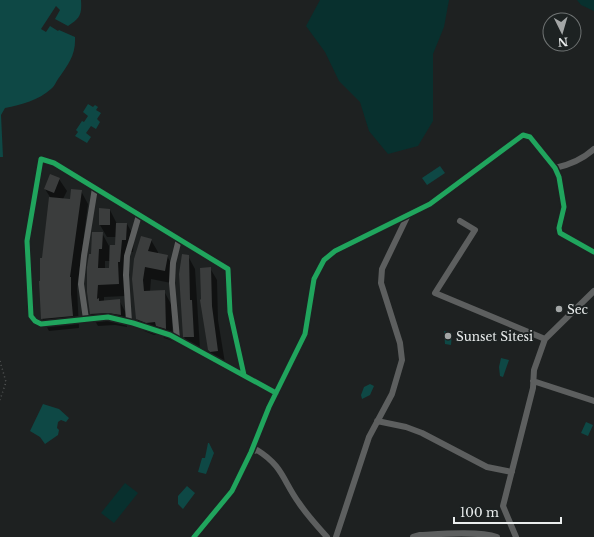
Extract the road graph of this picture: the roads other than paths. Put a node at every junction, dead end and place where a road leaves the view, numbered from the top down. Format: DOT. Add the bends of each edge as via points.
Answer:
graph roads {
  1 [pos="594,149"];
  2 [pos="555,168"];
  3 [pos="95,188"];
  4 [pos="139,215"];
  5 [pos="408,215"];
  6 [pos="460,221"];
  7 [pos="179,239"];
  8 [pos="594,252"];
  9 [pos="594,291"];
  10 [pos="86,319"];
  11 [pos="129,322"];
  12 [pos="177,339"];
  13 [pos="545,339"];
  14 [pos="244,375"];
  15 [pos="534,381"];
  16 [pos="276,393"];
  17 [pos="594,401"];
  18 [pos="377,421"];
  19 [pos="251,452"];
  20 [pos="512,472"];
  21 [pos="194,537"];
  22 [pos="327,537"];
  23 [pos="336,537"];
  24 [pos="413,537"];
  25 [pos="497,537"];
  26 [pos="516,537"];
  1 -- 2 [label="street" via="567,165"];
  2 -- 5 [label="street" via="530,137 523,135 430,204"];
  2 -- 8 [label="street" via="564,207 560,233"];
  3 -- 4 [label="street"];
  3 -- 10 [label="street" via="81,284"];
  3 -- 10 [label="street" via="54,163 41,159 27,241 31,316 41,324"];
  4 -- 7 [label="street"];
  4 -- 11 [label="street" via="128,256 126,276"];
  5 -- 16 [label="street" via="335,251 324,260 314,279 305,334"];
  5 -- 18 [label="street" via="382,269 381,283 400,342 402,360 392,394"];
  6 -- 13 [label="street" via="475,230 435,293"];
  7 -- 12 [label="street" via="173,263 172,283"];
  7 -- 14 [label="street" via="228,269 230,312"];
  9 -- 13 [label="street"];
  10 -- 11 [label="street" via="108,317"];
  11 -- 12 [label="street"];
  12 -- 14 [label="street"];
  13 -- 15 [label="street" via="534,370"];
  14 -- 16 [label="street"];
  15 -- 17 [label="street"];
  15 -- 20 [label="street"];
  16 -- 19 [label="street"];
  18 -- 20 [label="street" via="422,433 487,467"];
  18 -- 23 [label="street" via="369,437"];
  19 -- 21 [label="street" via="232,491"];
  19 -- 22 [label="street" via="257,450 279,469 298,503"];
  20 -- 26 [label="street" via="503,506"];
  24 -- 25 [label="street" via="471,534"];
}
